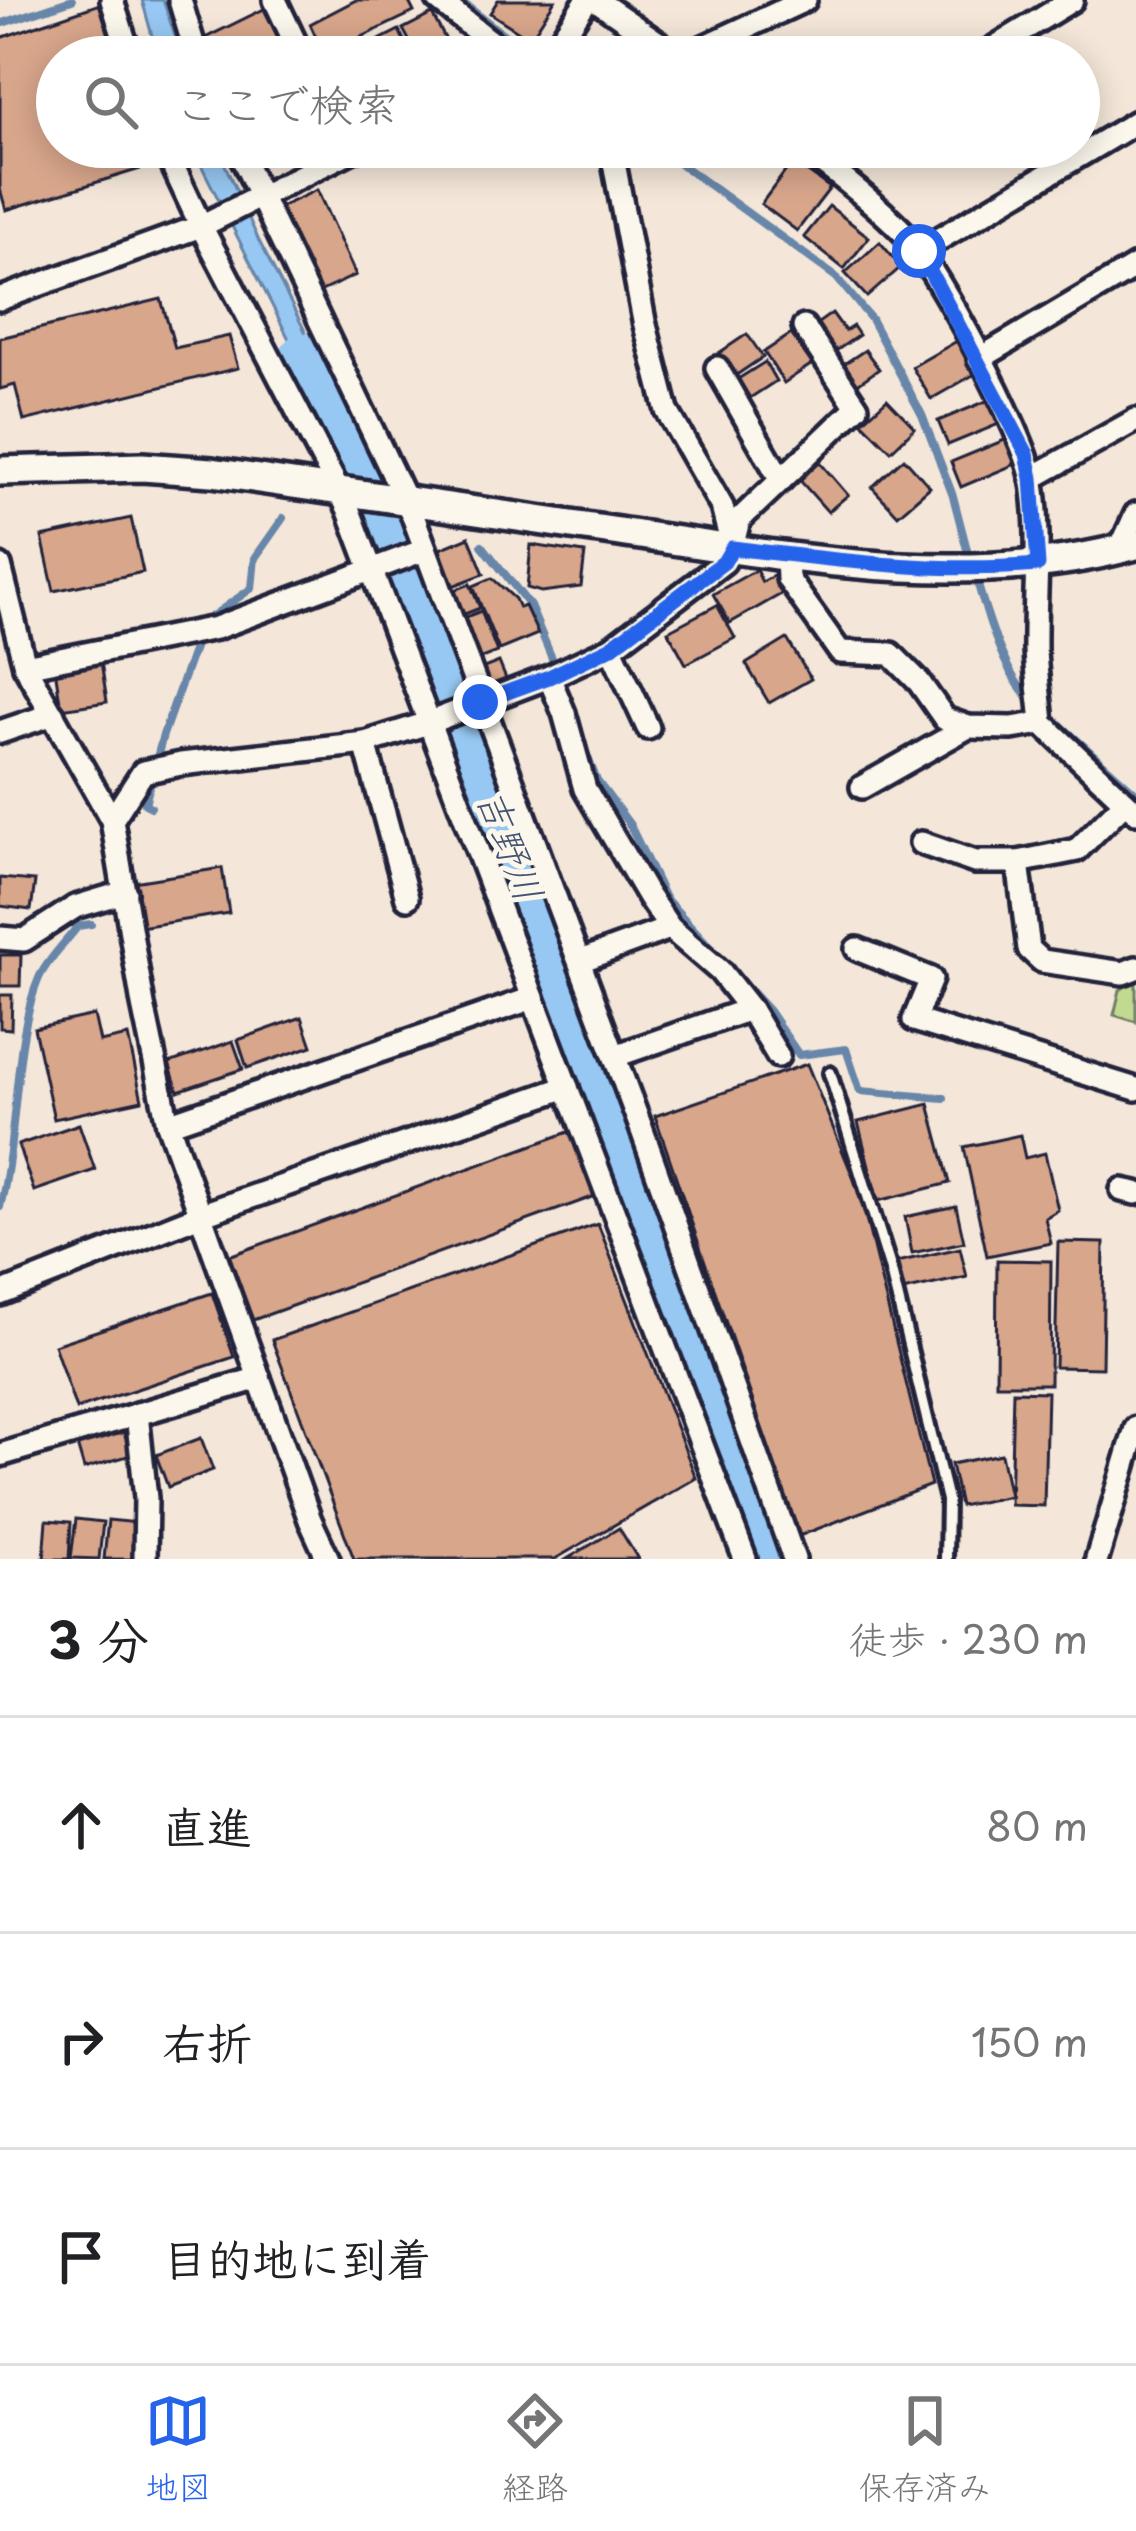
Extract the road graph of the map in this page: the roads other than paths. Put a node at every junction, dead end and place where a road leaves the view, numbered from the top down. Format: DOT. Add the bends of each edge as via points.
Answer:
graph roads {
  1 [pos="112,0"];
  2 [pos="180,0"];
  3 [pos="275,0"];
  4 [pos="438,0"];
  5 [pos="591,0"];
  6 [pos="805,0"];
  7 [pos="1072,0"];
  8 [pos="123,36"];
  9 [pos="191,36"];
  10 [pos="292,36"];
  11 [pos="483,36"];
  12 [pos="560,36"];
  13 [pos="647,36"];
  14 [pos="726,36"];
  15 [pos="1013,36"];
  16 [pos="1136,122"];
  17 [pos="1100,143"];
  18 [pos="177,168"];
  19 [pos="244,168"];
  20 [pos="316,168"];
  21 [pos="615,168"];
  22 [pos="836,168"];
  23 [pos="1059,168"];
  24 [pos="256,201"];
  25 [pos="209,222"];
  26 [pos="919,251"];
  27 [pos="1136,266"];
  28 [pos="0,299"];
  29 [pos="804,328"];
  30 [pos="979,358"];
  31 [pos="717,368"];
  32 [pos="1136,420"];
  33 [pos="0,471"];
  34 [pos="1032,478"];
  35 [pos="781,481"];
  36 [pos="348,492"];
  37 [pos="398,499"];
  38 [pos="1136,514"];
  39 [pos="1128,547"];
  40 [pos="732,548"];
  41 [pos="420,552"];
  42 [pos="787,555"];
  43 [pos="1038,565"];
  44 [pos="0,566"];
  45 [pos="375,569"];
  46 [pos="610,648"];
  47 [pos="26,666"];
  48 [pos="557,673"];
  49 [pos="475,704"];
  50 [pos="53,714"];
  51 [pos="432,721"];
  52 [pos="1042,723"];
  53 [pos="648,728"];
  54 [pos="968,728"];
  55 [pos="0,732"];
  56 [pos="365,743"];
  57 [pos="862,787"];
  58 [pos="1131,807"];
  59 [pos="112,820"];
  60 [pos="921,843"];
  61 [pos="1018,862"];
  62 [pos="124,892"];
  63 [pos="407,898"];
  64 [pos="670,928"];
  65 [pos="0,938"];
  66 [pos="857,949"];
  67 [pos="580,962"];
  68 [pos="1136,968"];
  69 [pos="533,998"];
  70 [pos="750,1009"];
  71 [pos="615,1055"];
  72 [pos="778,1055"];
  73 [pos="830,1073"];
  74 [pos="566,1087"];
  75 [pos="1136,1089"];
  76 [pos="168,1124"];
  77 [pos="200,1215"];
  78 [pos="0,1294"];
  79 [pos="259,1378"];
  80 [pos="136,1414"];
  81 [pos="1136,1429"];
  82 [pos="0,1455"];
  83 [pos="145,1559"];
  84 [pos="328,1559"];
  85 [pos="745,1559"];
  86 [pos="794,1559"];
  87 [pos="946,1559"];
  88 [pos="1097,1559"];
  1 -- 8 [label="street"];
  2 -- 9 [label="street"];
  3 -- 10 [label="street"];
  4 -- 11 [label="street"];
  5 -- 12 [label="street"];
  5 -- 13 [label="street"];
  6 -- 14 [label="street"];
  7 -- 15 [label="street"];
  16 -- 17 [label="street"];
  18 -- 25 [label="street"];
  19 -- 24 [label="street"];
  20 -- 24 [label="street"];
  21 -- 40 [label="street" via="667,411 722,507"];
  22 -- 26 [label="street"];
  23 -- 26 [label="street"];
  24 -- 25 [label="street"];
  24 -- 37 [label="street"];
  25 -- 28 [label="street"];
  25 -- 36 [label="street"];
  26 -- 30 [label="street"];
  27 -- 30 [label="street"];
  29 -- 35 [label="street" via="857,407"];
  30 -- 34 [label="street"];
  31 -- 35 [label="street"];
  32 -- 34 [label="street"];
  33 -- 36 [label="street" via="142,467"];
  34 -- 43 [label="street"];
  35 -- 40 [label="street" via="739,520"];
  36 -- 37 [label="street"];
  36 -- 45 [label="street"];
  37 -- 40 [label="street"];
  37 -- 41 [label="street"];
  38 -- 39 [label="street"];
  39 -- 43 [label="street"];
  40 -- 42 [label="street"];
  40 -- 46 [label="street"];
  41 -- 45 [label="street"];
  41 -- 49 [label="street"];
  42 -- 43 [label="street" via="951,569"];
  42 -- 54 [label="street" via="788,579 840,652 891,654 945,719"];
  43 -- 52 [label="street"];
  44 -- 47 [label="street"];
  45 -- 47 [label="street" via="216,628"];
  45 -- 51 [label="street"];
  46 -- 48 [label="street"];
  46 -- 53 [label="street"];
  47 -- 50 [label="street"];
  48 -- 49 [label="street"];
  48 -- 64 [label="street" via="585,789"];
  49 -- 51 [label="street"];
  49 -- 67 [label="street"];
  50 -- 55 [label="street"];
  50 -- 59 [label="street"];
  51 -- 56 [label="street"];
  51 -- 69 [label="street"];
  52 -- 54 [label="street"];
  52 -- 58 [label="street"];
  54 -- 57 [label="street"];
  56 -- 59 [label="street" via="143,772"];
  56 -- 63 [label="street"];
  58 -- 61 [label="street" via="1077,850"];
  59 -- 62 [label="street"];
  60 -- 61 [label="street" via="975,862"];
  61 -- 68 [label="street" via="1029,949 1042,962"];
  62 -- 65 [label="street" via="75,907 24,940"];
  62 -- 76 [label="street"];
  64 -- 67 [label="street"];
  64 -- 70 [label="street"];
  66 -- 75 [label="street" via="931,979 914,1019"];
  67 -- 71 [label="street"];
  69 -- 74 [label="street"];
  69 -- 76 [label="street"];
  70 -- 71 [label="street"];
  70 -- 72 [label="street"];
  71 -- 86 [label="street"];
  73 -- 87 [label="lane" via="890,1267 947,1500"];
  74 -- 77 [label="street"];
  74 -- 85 [label="street"];
  76 -- 77 [label="street"];
  77 -- 78 [label="street"];
  77 -- 79 [label="street"];
  79 -- 80 [label="street"];
  79 -- 84 [label="street"];
  80 -- 82 [label="street"];
  80 -- 83 [label="street"];
  81 -- 88 [label="street"];
}
